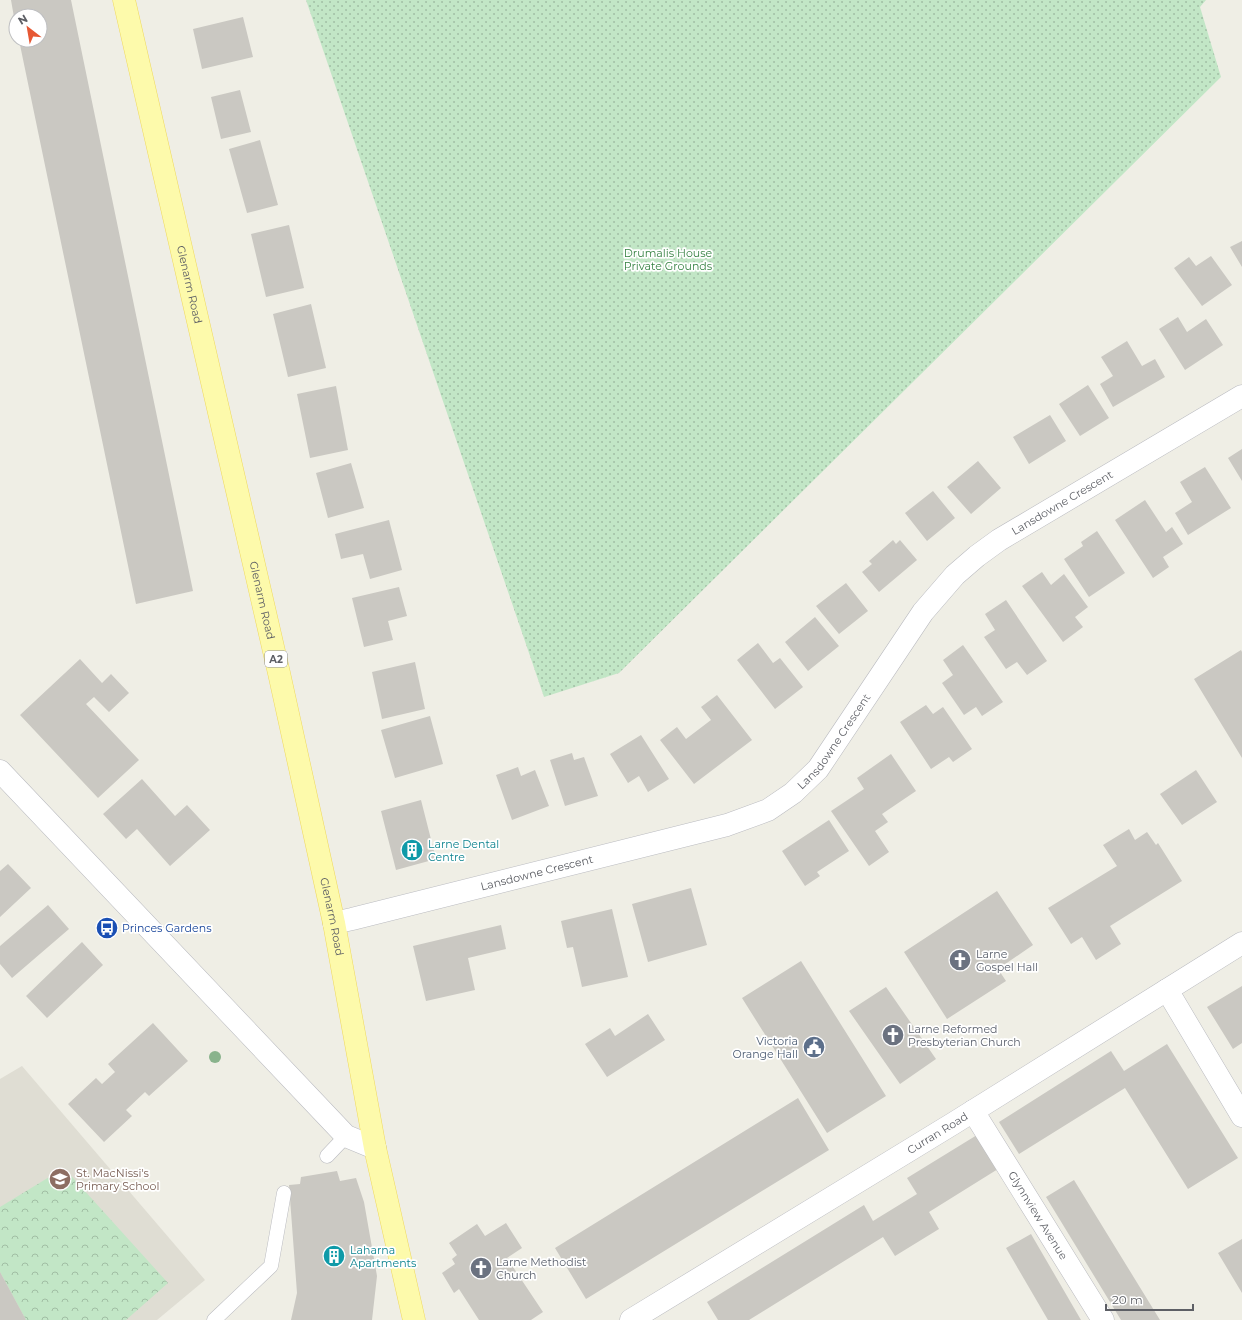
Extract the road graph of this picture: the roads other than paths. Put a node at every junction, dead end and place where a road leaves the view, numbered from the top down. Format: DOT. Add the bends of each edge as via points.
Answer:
graph roads {
  1 [pos="124,0"];
  2 [pos="1242,396"];
  3 [pos="0,771"];
  4 [pos="334,923"];
  5 [pos="1242,943"];
  6 [pos="1167,990"];
  7 [pos="973,1111"];
  8 [pos="1242,1116"];
  9 [pos="346,1136"];
  10 [pos="375,1148"];
  11 [pos="327,1156"];
  12 [pos="284,1193"];
  13 [pos="408,1290"];
  14 [pos="214,1320"];
  15 [pos="396,1320"];
  16 [pos="414,1320"];
  17 [pos="631,1320"];
  18 [pos="1103,1320"];
  1 -- 4 [label="main road, Glenarm Road / A2"];
  2 -- 4 [label="street, Lansdowne Crescent" via="999,540 955,575 923,612 818,769 793,793 768,810 726,825"];
  3 -- 9 [label="street"];
  4 -- 10 [label="main road, Glenarm Road / A2"];
  5 -- 6 [label="street, Curran Road"];
  6 -- 7 [label="street, Curran Road"];
  6 -- 8 [label="street"];
  7 -- 17 [label="street, Curran Road"];
  7 -- 18 [label="street, Glynnview Avenue"];
  9 -- 10 [label="street"];
  9 -- 11 [label="lane"];
  10 -- 13 [label="main road, Glenarm Road / A2"];
  12 -- 14 [label="lane" via="271,1266"];
  13 -- 15 [label="main road"];
  13 -- 16 [label="main road, Glenarm Road / A2"];
}
